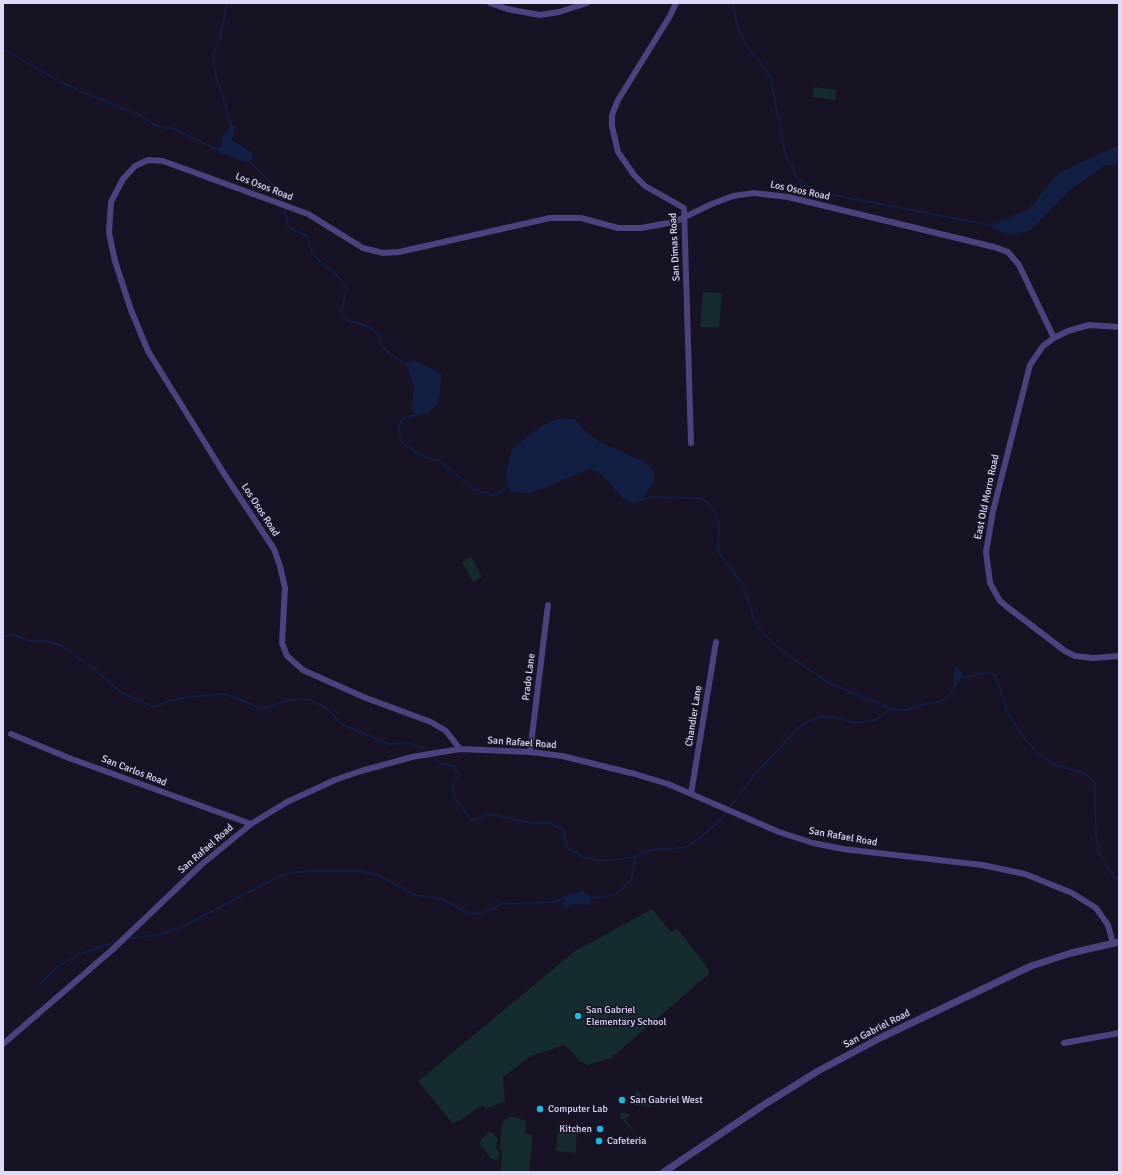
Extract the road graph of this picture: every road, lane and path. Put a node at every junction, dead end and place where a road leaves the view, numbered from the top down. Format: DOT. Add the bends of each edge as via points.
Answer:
graph roads {
  1 [pos="490,3"];
  2 [pos="587,3"];
  3 [pos="676,3"];
  4 [pos="685,216"];
  5 [pos="1119,327"];
  6 [pos="1054,338"];
  7 [pos="692,443"];
  8 [pos="548,605"];
  9 [pos="716,642"];
  10 [pos="1119,656"];
  11 [pos="11,734"];
  12 [pos="460,749"];
  13 [pos="530,752"];
  14 [pos="692,794"];
  15 [pos="251,824"];
  16 [pos="1116,943"];
  17 [pos="1119,1033"];
  18 [pos="1064,1043"];
  19 [pos="3,1044"];
  20 [pos="664,1172"];
  1 -- 2 [label="street" via="506,9 540,15"];
  3 -- 4 [label="street, San Dimas Road" via="614,106 612,126 618,152 634,176 645,186 684,208"];
  4 -- 6 [label="street, Los Osos Road" via="733,196 775,194 1002,250 1017,260"];
  4 -- 7 [label="street, San Dimas Road"];
  4 -- 12 [label="street, Los Osos Road" via="674,222 626,228 580,218 550,218 399,252 383,253 363,248 308,214 163,160 148,160 135,166 123,178 114,194 109,215 112,248 138,329 163,375 274,549 285,588 282,643 287,656 303,670 332,684 431,722 446,731"];
  5 -- 6 [label="street, East Old Morro Road" via="1080,326"];
  6 -- 10 [label="street, East Old Morro Road" via="1036,354 1023,387 988,532 986,552 990,584 1000,601 1065,651 1084,658"];
  8 -- 13 [label="street, Prado Lane"];
  9 -- 14 [label="street, Chandler Lane"];
  11 -- 15 [label="street, San Carlos Road" via="69,758"];
  12 -- 13 [label="street, San Rafael Road"];
  12 -- 15 [label="street, San Rafael Road" via="412,757 361,771 307,792"];
  13 -- 14 [label="street, San Rafael Road" via="562,756 635,774"];
  14 -- 16 [label="street, San Rafael Road" via="779,832 813,843 843,849 982,865 1025,874 1072,892 1096,908"];
  15 -- 19 [label="street, San Rafael Road" via="201,864 112,950"];
  16 -- 20 [label="street, San Gabriel Road" via="1071,953 1020,970 882,1037 762,1106"];
  17 -- 18 [label="street"];
}
